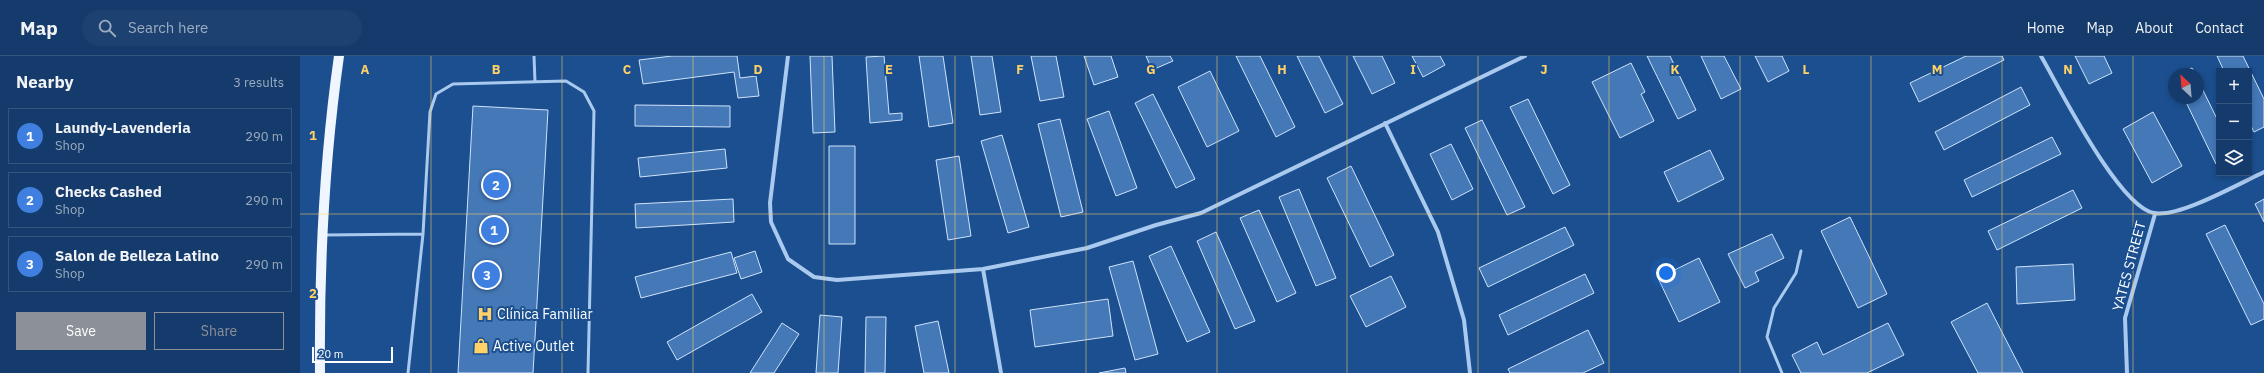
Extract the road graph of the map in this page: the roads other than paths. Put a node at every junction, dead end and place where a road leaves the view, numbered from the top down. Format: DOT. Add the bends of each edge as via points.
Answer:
graph roads {
  1 [pos="339,56"];
  2 [pos="534,56"];
  3 [pos="788,56"];
  4 [pos="1525,56"];
  5 [pos="2040,56"];
  6 [pos="535,82"];
  7 [pos="1385,123"];
  8 [pos="2264,172"];
  9 [pos="2155,214"];
  10 [pos="423,234"];
  11 [pos="323,235"];
  12 [pos="1801,251"];
  13 [pos="983,269"];
  14 [pos="320,373"];
  15 [pos="408,373"];
  16 [pos="588,373"];
  17 [pos="1001,373"];
  18 [pos="1470,373"];
  19 [pos="1782,373"];
  20 [pos="2127,373"];
  1 -- 11 [label="main road" via="326,165"];
  2 -- 6 [label="lane"];
  3 -- 13 [label="street" via="770,203 771,222 788,259 814,277 837,280"];
  4 -- 7 [label="street"];
  5 -- 9 [label="street" via="2111,175 2138,206"];
  6 -- 10 [label="lane" via="453,84 436,94 430,112"];
  6 -- 16 [label="lane" via="566,81 584,92 594,112"];
  7 -- 13 [label="street" via="1201,213 1087,248"];
  7 -- 18 [label="street" via="1438,232 1464,320"];
  8 -- 9 [label="street" via="2182,210"];
  9 -- 20 [label="street, YATES STREET" via="2126,318"];
  10 -- 11 [label="lane"];
  10 -- 15 [label="lane"];
  11 -- 14 [label="main road" via="319,306"];
  12 -- 19 [label="lane" via="1796,273 1774,308 1767,336"];
  13 -- 17 [label="street"];
}
